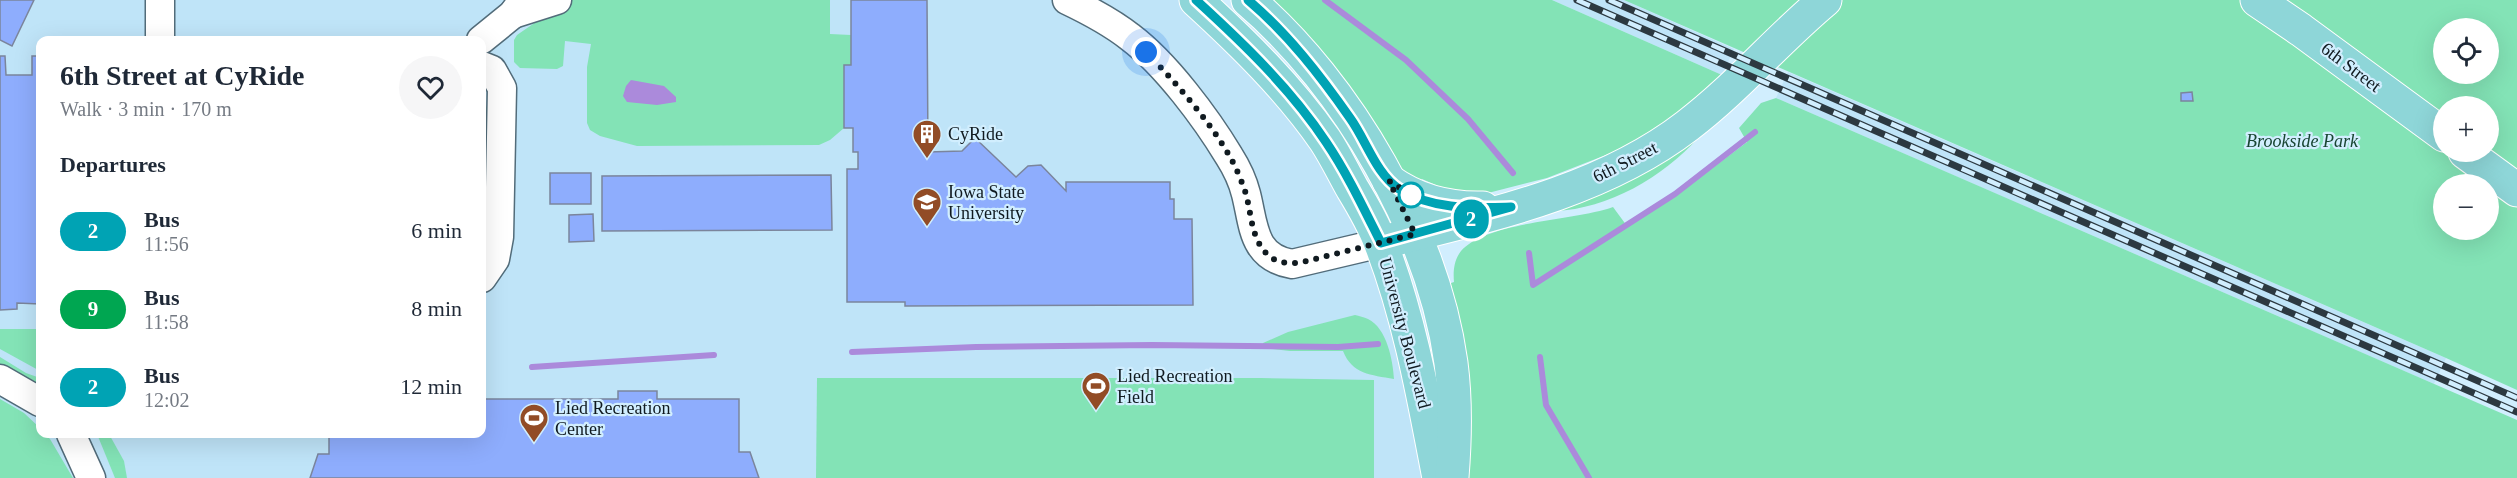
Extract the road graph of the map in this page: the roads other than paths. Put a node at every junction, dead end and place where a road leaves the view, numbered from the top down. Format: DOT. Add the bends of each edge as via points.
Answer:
graph roads {
  1 [pos="160,0"];
  2 [pos="557,0"];
  3 [pos="1067,0"];
  4 [pos="1196,0"];
  5 [pos="1248,0"];
  6 [pos="1825,0"];
  7 [pos="2257,0"];
  8 [pos="518,7"];
  9 [pos="160,36"];
  10 [pos="485,36"];
  11 [pos="486,68"];
  12 [pos="2433,127"];
  13 [pos="2479,162"];
  14 [pos="1389,181"];
  15 [pos="2517,190"];
  16 [pos="1511,207"];
  17 [pos="1415,234"];
  18 [pos="1381,243"];
  19 [pos="486,272"];
  20 [pos="0,379"];
  21 [pos="36,400"];
  22 [pos="73,438"];
  23 [pos="91,478"];
  24 [pos="1439,478"];
  25 [pos="1452,478"];
  1 -- 9 [label="street"];
  2 -- 8 [label="street"];
  3 -- 18 [label="street" via="1131,37 1177,83 1230,157 1245,192 1251,225 1268,255 1292,264"];
  4 -- 18 [label="main road, University Boulevard" via="1298,104 1326,142"];
  5 -- 14 [label="main road, University Boulevard" via="1285,35 1332,92"];
  6 -- 16 [label="main road, 6th Street" via="1721,99 1648,153 1570,188"];
  7 -- 12 [label="main road, 6th Street"];
  8 -- 10 [label="street"];
  11 -- 19 [label="street" via="492,70 502,88 499,237 495,259"];
  13 -- 15 [label="main road"];
  14 -- 16 [label="main road" via="1417,198 1437,204"];
  14 -- 17 [label="main road, University Boulevard"];
  16 -- 17 [label="main road, 6th Street"];
  17 -- 18 [label="main road, 6th Street"];
  17 -- 25 [label="main road, University Boulevard" via="1451,364 1455,409"];
  18 -- 24 [label="main road, University Boulevard" via="1417,366"];
  20 -- 21 [label="street"];
  22 -- 23 [label="street"];
}
